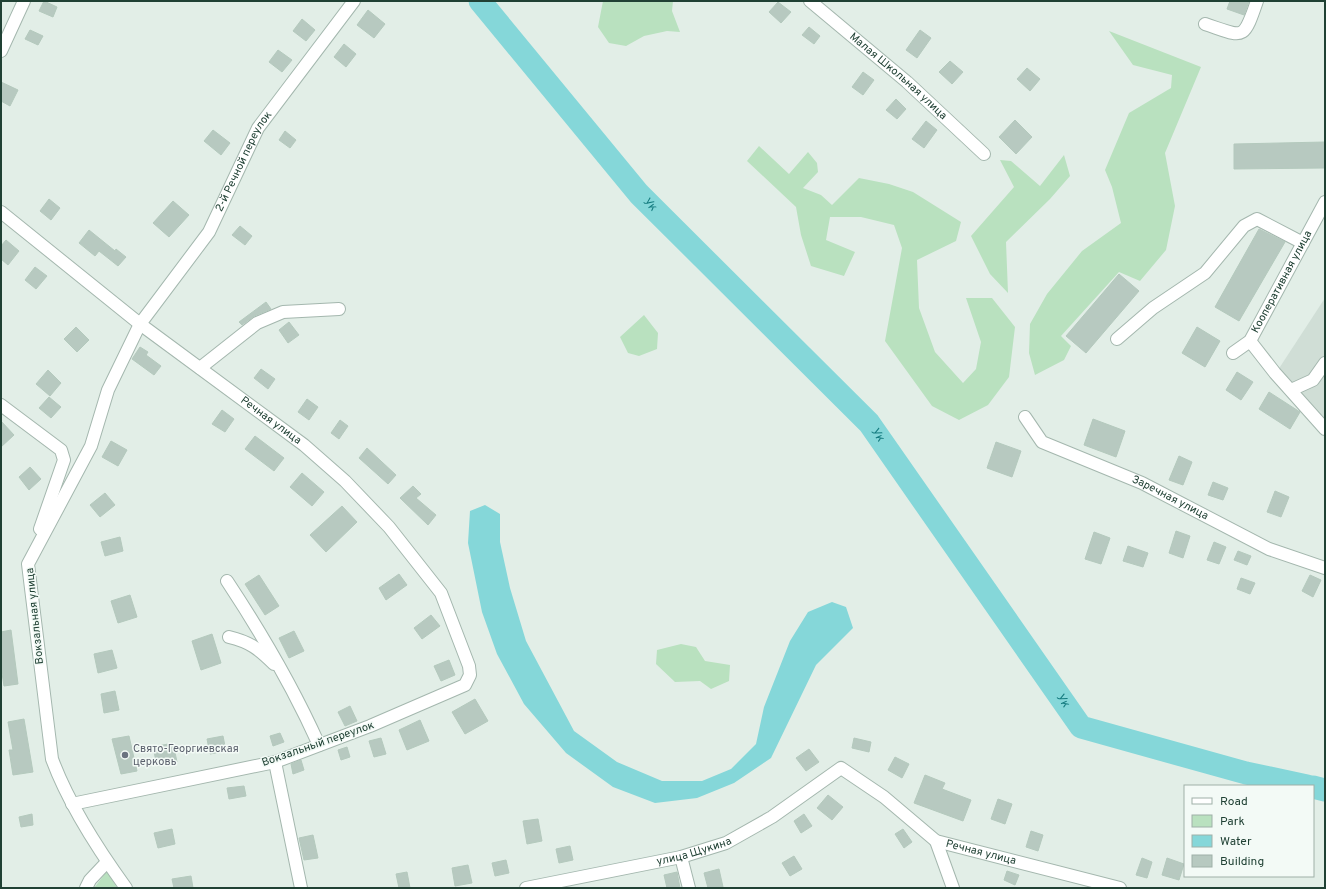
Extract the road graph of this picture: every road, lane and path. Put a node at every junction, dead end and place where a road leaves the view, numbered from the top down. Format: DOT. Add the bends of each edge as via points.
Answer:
graph roads {
  1 [pos="24,1"];
  2 [pos="354,1"];
  3 [pos="810,1"];
  4 [pos="1257,1"];
  5 [pos="1204,24"];
  6 [pos="1,51"];
  7 [pos="984,154"];
  8 [pos="1325,202"];
  9 [pos="1,212"];
  10 [pos="1302,243"];
  11 [pos="339,309"];
  12 [pos="140,324"];
  13 [pos="1117,339"];
  14 [pos="1250,341"];
  15 [pos="1233,353"];
  16 [pos="1325,362"];
  17 [pos="200,368"];
  18 [pos="1291,390"];
  19 [pos="1,405"];
  20 [pos="1025,417"];
  21 [pos="1325,429"];
  22 [pos="28,564"];
  23 [pos="1325,568"];
  24 [pos="227,581"];
  25 [pos="229,637"];
  26 [pos="284,673"];
  27 [pos="465,685"];
  28 [pos="319,745"];
  29 [pos="275,762"];
  30 [pos="841,768"];
  31 [pos="72,804"];
  32 [pos="936,841"];
  33 [pos="681,857"];
  34 [pos="107,862"];
  35 [pos="86,888"];
  36 [pos="126,888"];
  37 [pos="301,888"];
  38 [pos="526,888"];
  39 [pos="689,888"];
  40 [pos="953,888"];
  41 [pos="1120,888"];
  1 -- 6 [label="street"];
  2 -- 12 [label="street, 2-й Речной переулок" via="258,128 209,232"];
  3 -- 7 [label="street, Малая Школьная улица" via="907,82"];
  4 -- 5 [label="street" via="1244,32 1233,34"];
  8 -- 10 [label="street, Кооперативная улица"];
  9 -- 12 [label="street, Речная улица"];
  10 -- 13 [label="street" via="1257,219 1244,226 1205,273 1153,308"];
  10 -- 14 [label="street, Кооперативная улица"];
  11 -- 17 [label="street" via="283,312 257,323"];
  12 -- 17 [label="street, Речная улица"];
  12 -- 22 [label="street, Вокзальная улица" via="108,390 91,446"];
  14 -- 15 [label="street, Кооперативная улица"];
  14 -- 18 [label="street, Кооперативная улица"];
  16 -- 18 [label="street" via="1312,380"];
  17 -- 27 [label="street, Речная улица" via="304,445 345,481 389,527 441,593 469,666 470,675"];
  18 -- 21 [label="street, Кооперативная улица"];
  19 -- 22 [label="street" via="61,450 64,460"];
  20 -- 23 [label="street, Заречная улица" via="1042,442 1142,483 1269,549"];
  22 -- 31 [label="street, Вокзальная улица" via="52,759"];
  24 -- 26 [label="street"];
  25 -- 26 [label="street" via="245,640 255,646"];
  26 -- 28 [label="street"];
  27 -- 28 [label="street, Вокзальный переулок"];
  28 -- 29 [label="street, Вокзальный переулок"];
  29 -- 31 [label="street, Вокзальный переулок"];
  29 -- 37 [label="street"];
  30 -- 32 [label="street, Речная улица" via="884,797"];
  30 -- 33 [label="street, улица Щукина" via="772,817 740,835"];
  31 -- 34 [label="street, Вокзальная улица"];
  32 -- 40 [label="street"];
  32 -- 41 [label="street, Речная улица"];
  33 -- 38 [label="street, улица Щукина"];
  33 -- 39 [label="street"];
  34 -- 35 [label="street"];
  34 -- 36 [label="street, Вокзальная улица"];
}
